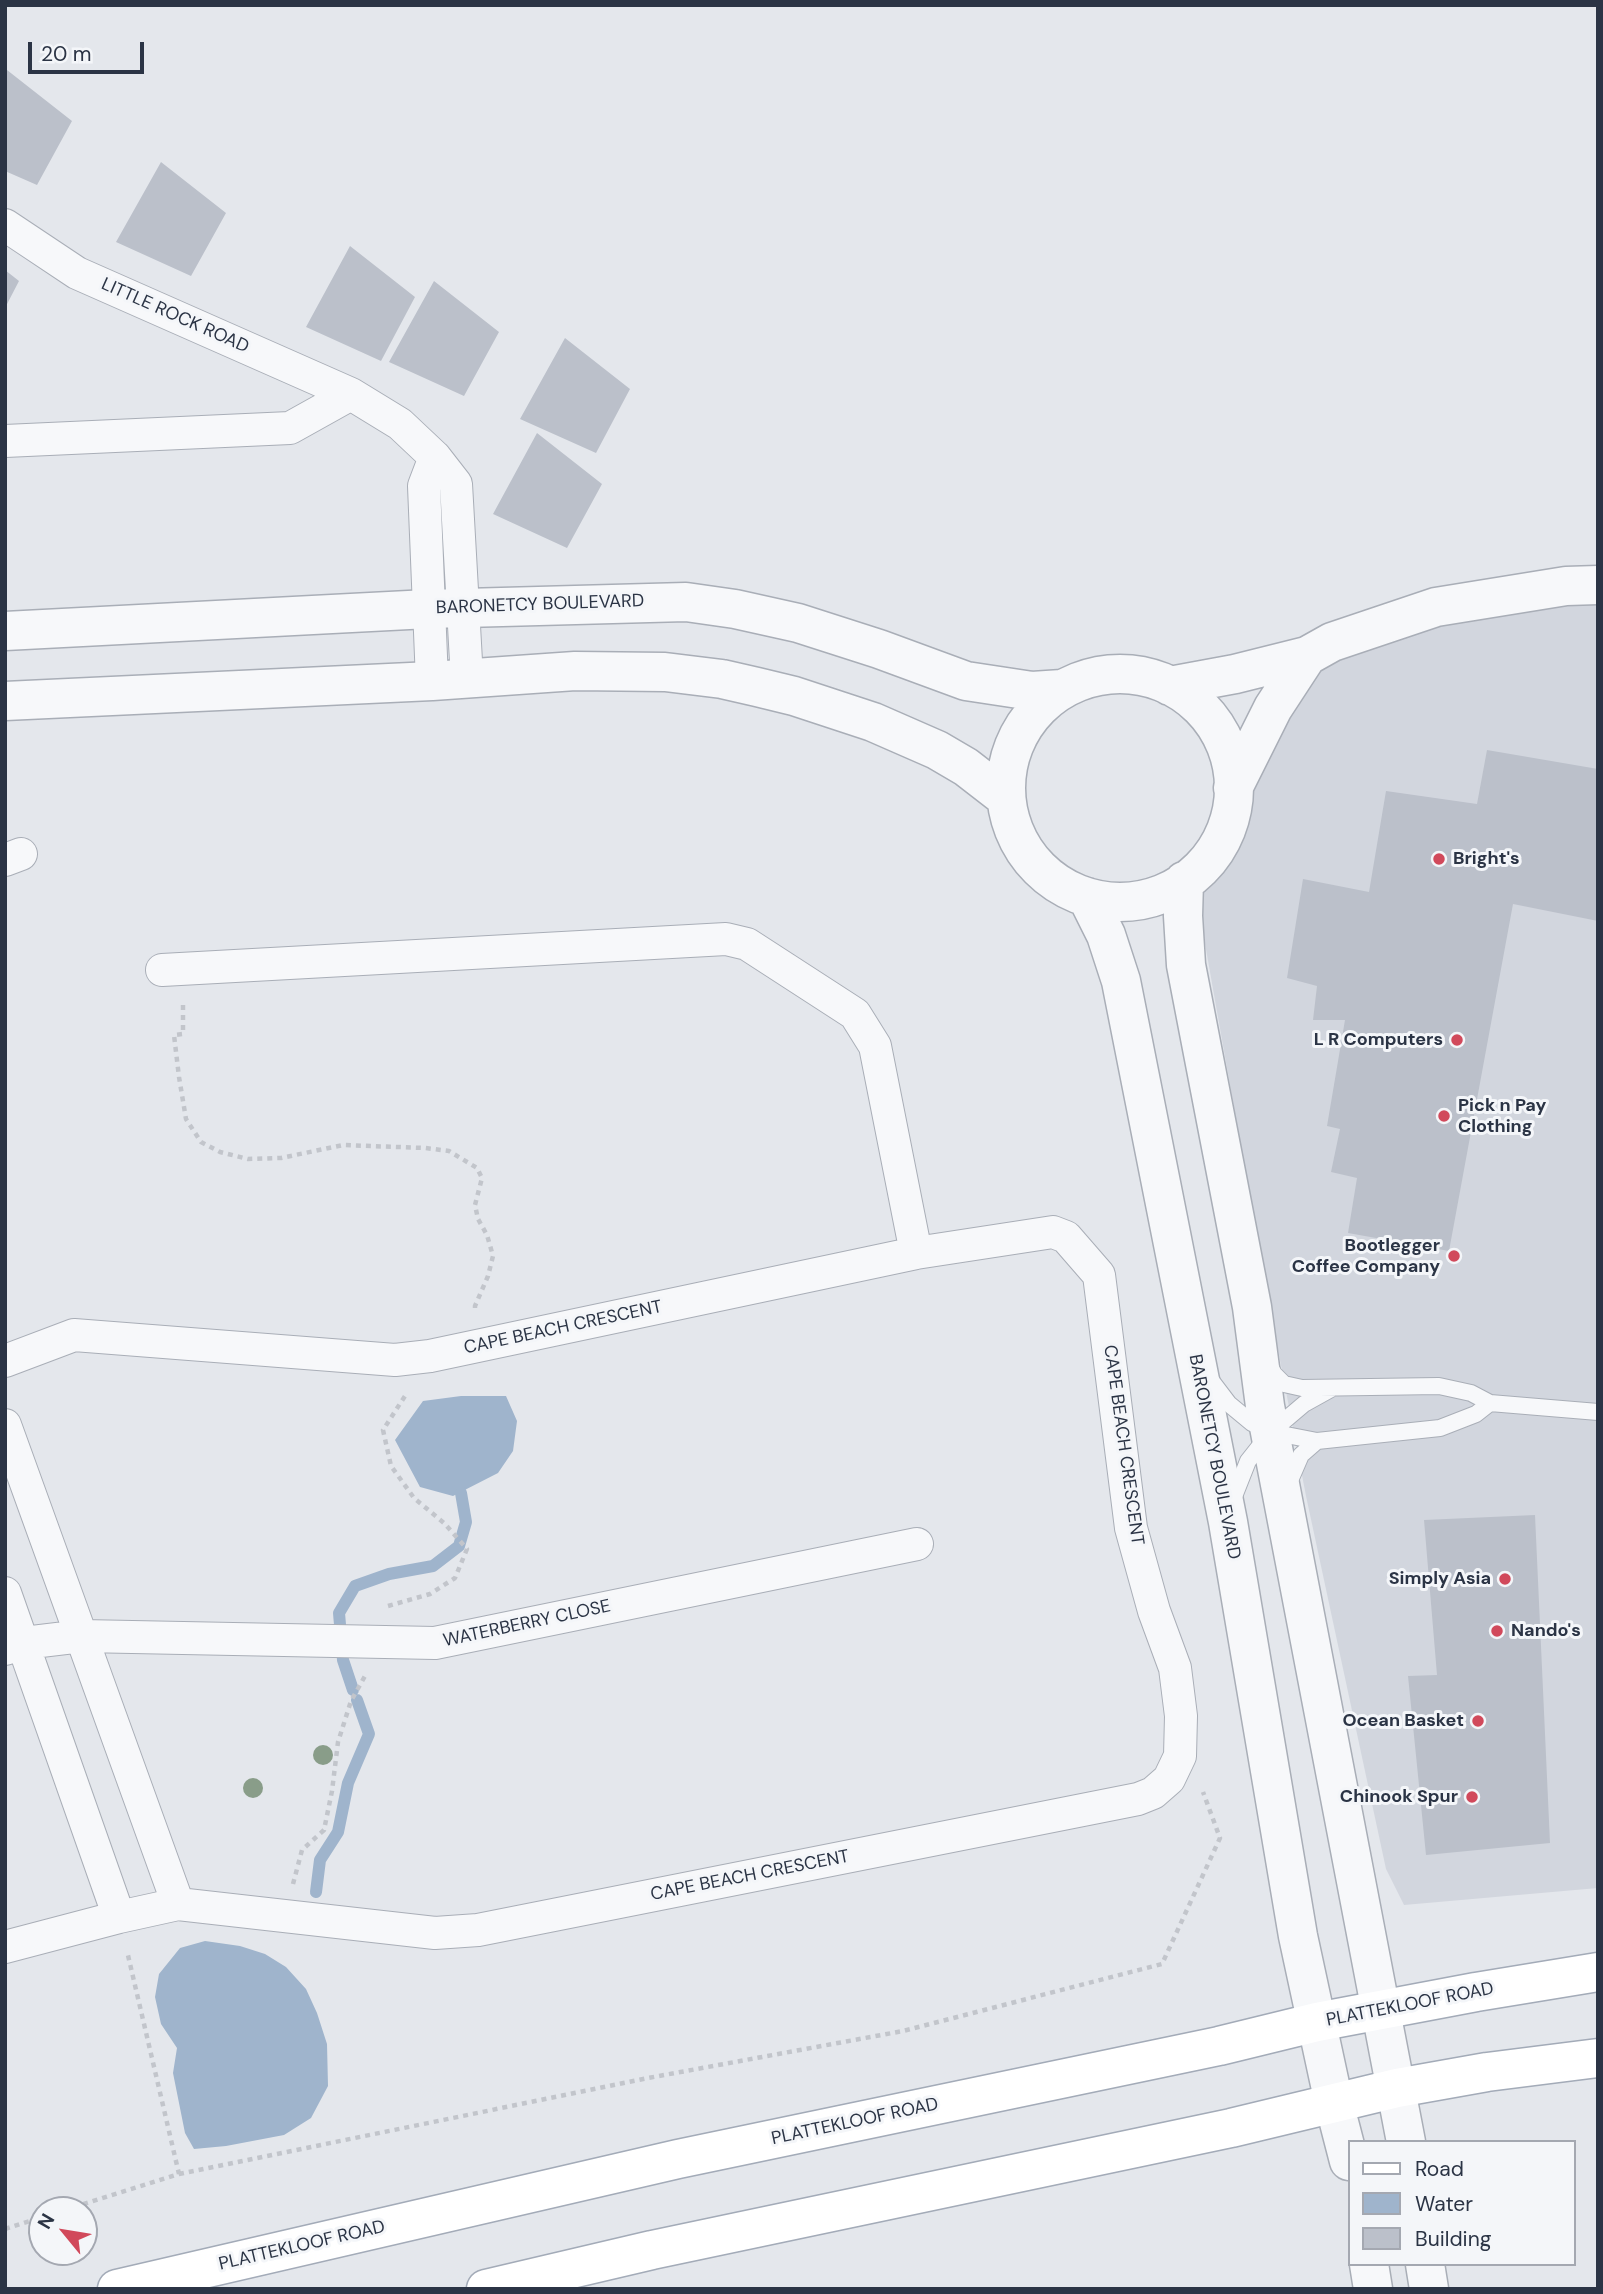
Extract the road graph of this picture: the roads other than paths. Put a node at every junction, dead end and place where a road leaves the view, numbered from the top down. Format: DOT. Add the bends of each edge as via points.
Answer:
graph roads {
  1 [pos="5,225"];
  2 [pos="351,394"];
  3 [pos="5,441"];
  4 [pos="1598,585"];
  5 [pos="445,608"];
  6 [pos="5,631"];
  7 [pos="1307,656"];
  8 [pos="450,680"];
  9 [pos="1170,685"];
  10 [pos="1062,689"];
  11 [pos="5,701"];
  12 [pos="1233,788"];
  13 [pos="1006,798"];
  14 [pos="1184,881"];
  15 [pos="1087,897"];
  16 [pos="162,970"];
  17 [pos="916,1253"];
  18 [pos="1259,1344"];
  19 [pos="1195,1354"];
  20 [pos="5,1360"];
  21 [pos="1335,1387"];
  22 [pos="1490,1403"];
  23 [pos="1598,1412"];
  24 [pos="5,1424"];
  25 [pos="1271,1432"];
  26 [pos="1317,1441"];
  27 [pos="1284,1501"];
  28 [pos="1228,1522"];
  29 [pos="917,1544"];
  30 [pos="5,1593"];
  31 [pos="82,1636"];
  32 [pos="15,1646"];
  33 [pos="149,1910"];
  34 [pos="5,1947"];
  35 [pos="1598,1972"];
  36 [pos="1381,2009"];
  37 [pos="1317,2022"];
  38 [pos="1598,2057"];
  39 [pos="1397,2088"];
  40 [pos="1334,2103"];
  41 [pos="1406,2140"];
  42 [pos="1348,2157"];
  43 [pos="1368,2266"];
  44 [pos="1425,2266"];
  45 [pos="117,2289"];
  46 [pos="486,2289"];
  47 [pos="1373,2289"];
  48 [pos="1429,2289"];
  1 -- 2 [label="street, LITTLE ROCK ROAD" via="77,273"];
  2 -- 3 [label="street" via="290,428"];
  2 -- 5 [label="street, LITTLE ROCK ROAD" via="400,424 435,457 424,486"];
  4 -- 7 [label="street" via="1436,607 1332,642"];
  5 -- 6 [label="street, BARONETCY BOULEVARD"];
  5 -- 8 [label="street, LITTLE ROCK ROAD"];
  5 -- 10 [label="street, BARONETCY BOULEVARD" via="662,601 706,604 798,623 965,681 1032,691"];
  7 -- 9 [label="street"];
  7 -- 12 [label="street" via="1273,708"];
  8 -- 11 [label="street"];
  8 -- 13 [label="street" via="575,671 665,671 757,687 908,736 966,767"];
  9 -- 10 [label="street" via="1116,673"];
  9 -- 12 [label="street" via="1196,703 1217,728 1230,757"];
  10 -- 13 [label="street" via="1037,709 1019,736 1008,766"];
  12 -- 14 [label="street" via="1230,818 1218,846"];
  13 -- 15 [label="street" via="1015,834 1027,855 1054,881"];
  14 -- 15 [label="street" via="1138,901"];
  14 -- 18 [label="street" via="1186,965"];
  15 -- 19 [label="street, BARONETCY BOULEVARD" via="1107,935 1121,981"];
  16 -- 17 [label="street" via="726,939 747,944 855,1014 872,1040"];
  17 -- 20 [label="street, CAPE BEACH CRESCENT" via="430,1356 395,1360 74,1335"];
  17 -- 33 [label="street, CAPE BEACH CRESCENT" via="1052,1232 1066,1237 1099,1275 1131,1528 1175,1668 1181,1716 1180,1756 1169,1779 1153,1793 478,1930 435,1933"];
  18 -- 21 [label="lane" via="1284,1384"];
  18 -- 25 [label="street"];
  19 -- 25 [label="lane" via="1229,1404"];
  19 -- 28 [label="street, BARONETCY BOULEVARD"];
  21 -- 22 [label="lane" via="1439,1385"];
  21 -- 25 [label="lane" via="1304,1404"];
  22 -- 23 [label="lane"];
  22 -- 26 [label="lane" via="1476,1414 1440,1428"];
  24 -- 31 [label="street"];
  25 -- 26 [label="lane"];
  25 -- 27 [label="street"];
  25 -- 28 [label="lane" via="1248,1461"];
  26 -- 27 [label="lane" via="1301,1455"];
  27 -- 36 [label="street"];
  28 -- 37 [label="street, BARONETCY BOULEVARD" via="1298,1936"];
  29 -- 31 [label="street, WATERBERRY CLOSE" via="435,1643"];
  30 -- 32 [label="street"];
  31 -- 32 [label="street, WATERBERRY CLOSE"];
  31 -- 33 [label="street"];
  32 -- 33 [label="street"];
  33 -- 34 [label="street"];
  35 -- 36 [label="main road, PLATTEKLOOF ROAD"];
  36 -- 37 [label="main road, PLATTEKLOOF ROAD"];
  36 -- 39 [label="street"];
  37 -- 40 [label="street, BARONETCY BOULEVARD"];
  37 -- 45 [label="main road, PLATTEKLOOF ROAD" via="678,2159"];
  38 -- 39 [label="main road"];
  39 -- 40 [label="main road"];
  39 -- 41 [label="street"];
  40 -- 42 [label="street, BARONETCY BOULEVARD"];
  40 -- 46 [label="main road"];
  43 -- 47 [label="street"];
  44 -- 48 [label="street"];
}
